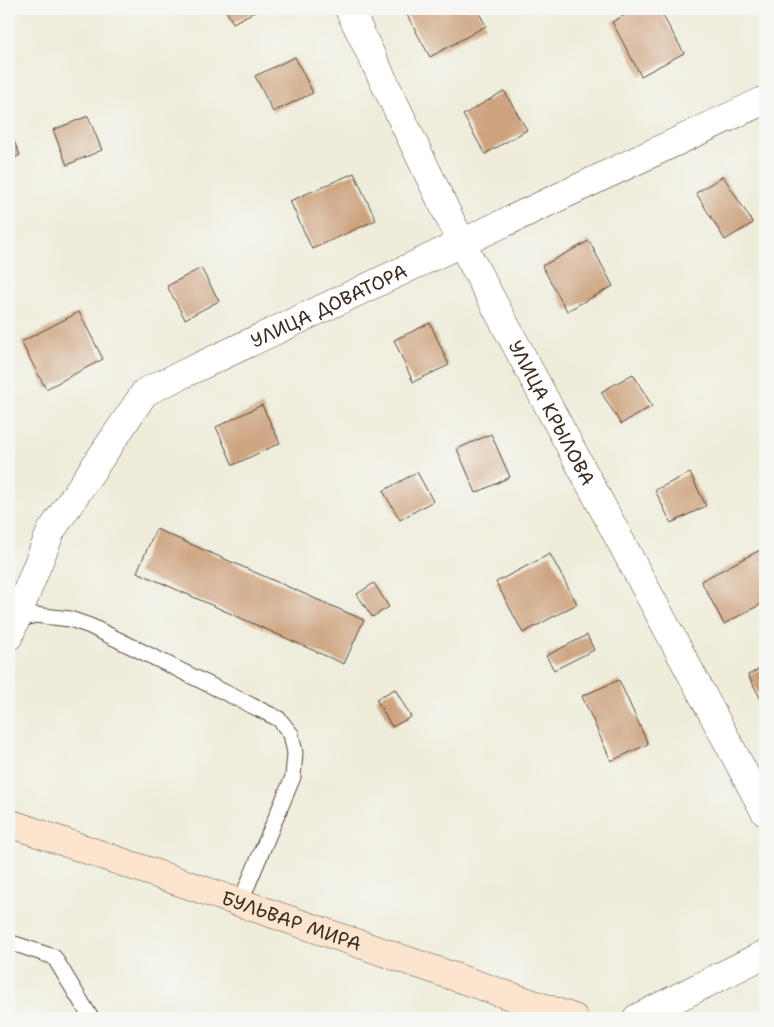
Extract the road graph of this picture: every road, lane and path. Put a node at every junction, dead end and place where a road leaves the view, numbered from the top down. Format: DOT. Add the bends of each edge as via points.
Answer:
graph roads {
  1 [pos="349,9"];
  2 [pos="765,100"];
  3 [pos="461,242"];
  4 [pos="11,629"];
  5 [pos="765,812"];
  6 [pos="9,823"];
  7 [pos="240,903"];
  8 [pos="9,942"];
  9 [pos="765,954"];
  10 [pos="91,1018"];
  11 [pos="574,1018"];
  12 [pos="637,1018"];
  1 -- 3 [label="street, УЛИЦА КРЫЛОВА"];
  2 -- 3 [label="street, УЛИЦА ДОВАТОРА"];
  3 -- 4 [label="street, УЛИЦА ДОВАТОРА" via="145,392 51,531"];
  3 -- 5 [label="street, УЛИЦА КРЫЛОВА"];
  4 -- 7 [label="lane" via="35,615 70,619 279,719 291,734 295,753 292,777"];
  6 -- 7 [label="main road, БУЛЬВАР МИРА"];
  7 -- 11 [label="main road, БУЛЬВАР МИРА"];
  8 -- 10 [label="lane" via="54,957"];
  9 -- 12 [label="street"];
}
